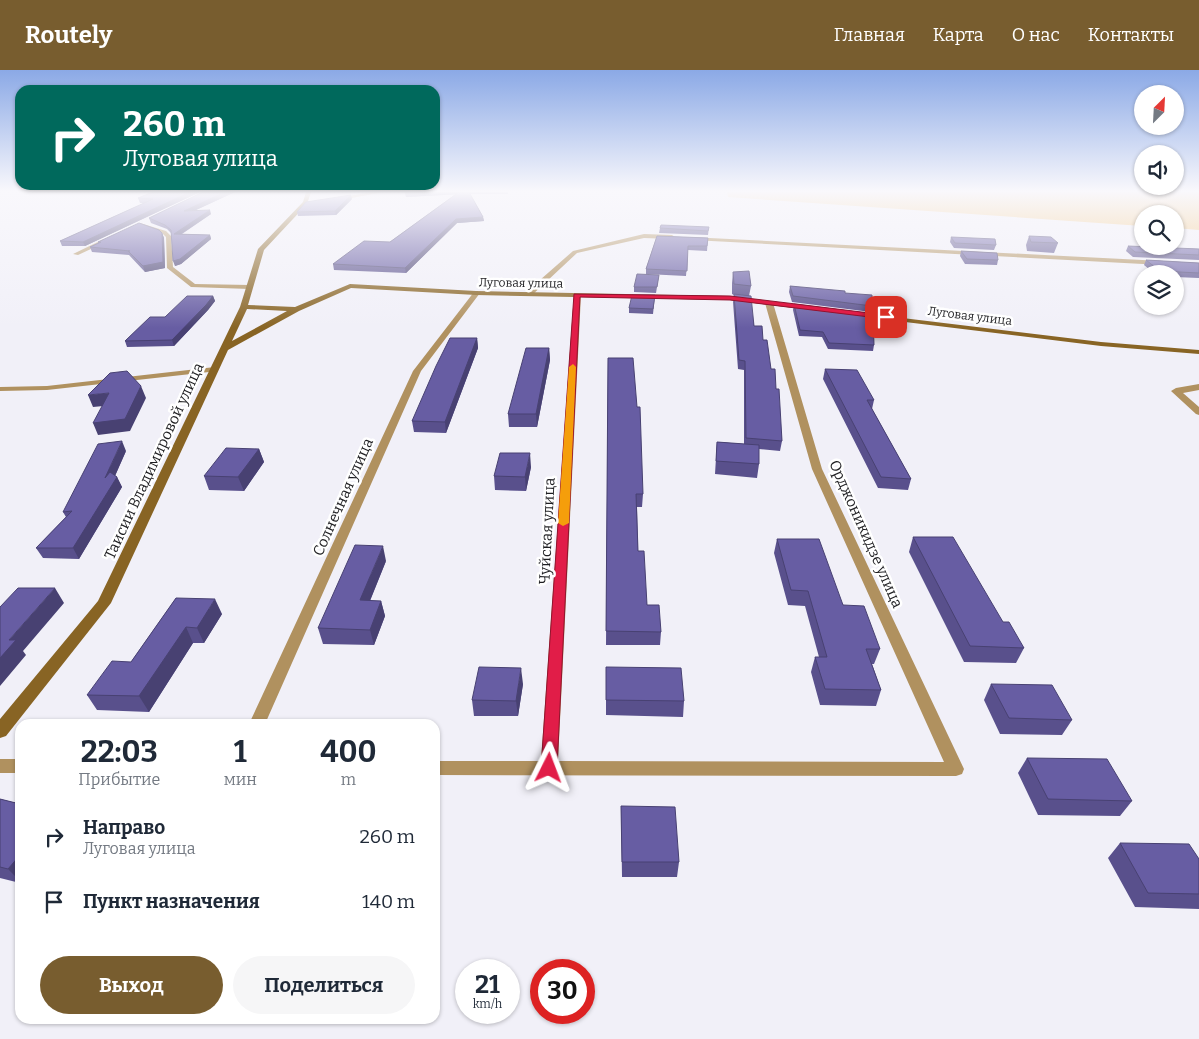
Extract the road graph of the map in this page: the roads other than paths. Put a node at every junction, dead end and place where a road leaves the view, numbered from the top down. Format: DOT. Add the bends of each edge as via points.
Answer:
graph roads {
  1 [pos="169,237"];
  2 [pos="273,237"];
  3 [pos="639,237"];
  4 [pos="668,237"];
  5 [pos="109,239"];
  6 [pos="76,254"];
  7 [pos="1169,263"];
  8 [pos="250,287"];
  9 [pos="476,293"];
  10 [pos="528,294"];
  11 [pos="577,295"];
  12 [pos="769,303"];
  13 [pos="244,307"];
  14 [pos="296,308"];
  15 [pos="818,309"];
  16 [pos="847,312"];
  17 [pos="225,348"];
  18 [pos="1199,352"];
  19 [pos="215,368"];
  20 [pos="1199,387"];
  21 [pos="0,389"];
  22 [pos="1199,412"];
  23 [pos="259,719"];
  24 [pos="0,731"];
  25 [pos="0,766"];
  26 [pos="15,766"];
  27 [pos="440,768"];
  28 [pos="549,768"];
  1 -- 8 [label="street" via="170,268 193,286"];
  2 -- 8 [label="street, Таисии Владимировой улица" via="261,249"];
  3 -- 10 [label="street" via="575,252"];
  4 -- 7 [label="street"];
  5 -- 6 [label="street"];
  8 -- 13 [label="street, Таисии Владимировой улица"];
  9 -- 10 [label="street, Луговая улица"];
  9 -- 14 [label="street, Луговая улица" via="350,286"];
  9 -- 23 [label="street, Солнечная улица" via="417,370"];
  10 -- 11 [label="street, Луговая улица"];
  11 -- 12 [label="street, Луговая улица" via="730,298"];
  11 -- 28 [label="street, Чуйская улица"];
  12 -- 15 [label="street, Луговая улица"];
  12 -- 28 [label="street, Орджоникидзе улица" via="818,469 956,769"];
  13 -- 14 [label="street"];
  13 -- 17 [label="street, Таисии Владимировой улица"];
  14 -- 17 [label="street"];
  16 -- 18 [label="street, Луговая улица" via="1101,344"];
  17 -- 19 [label="street, Таисии Владимировой улица"];
  19 -- 21 [label="lane" via="47,388"];
  19 -- 24 [label="street, Таисии Владимировой улица" via="104,603"];
  20 -- 22 [label="street" via="1176,391"];
  25 -- 26 [label="street"];
  27 -- 28 [label="street"];
}
